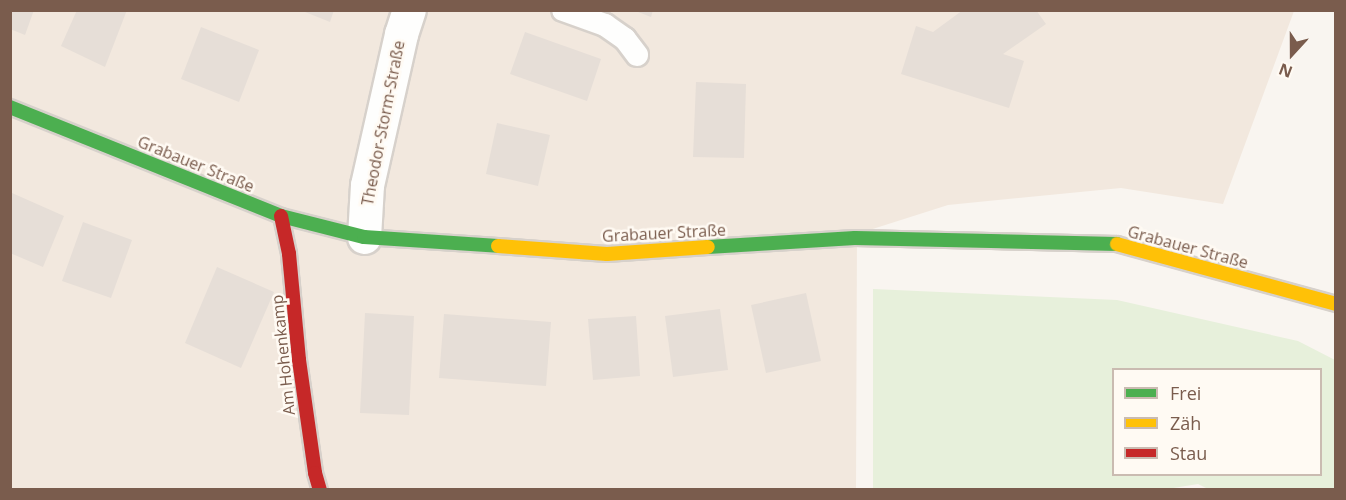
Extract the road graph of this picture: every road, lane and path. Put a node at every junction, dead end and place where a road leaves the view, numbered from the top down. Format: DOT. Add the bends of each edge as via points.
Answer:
graph roads {
  1 [pos="409,10"];
  2 [pos="563,10"];
  3 [pos="637,55"];
  4 [pos="10,107"];
  5 [pos="280,216"];
  6 [pos="364,237"];
  7 [pos="1335,304"];
  8 [pos="320,489"];
  1 -- 6 [label="street, Theodor-Storm-Straße" via="367,185"];
  2 -- 3 [label="lane" via="605,25 625,39"];
  4 -- 5 [label="main road, Grabauer Straße"];
  5 -- 6 [label="main road, Grabauer Straße"];
  5 -- 8 [label="main road, Am Hohenkamp" via="289,254 299,360"];
  6 -- 7 [label="main road, Grabauer Straße" via="608,254 855,238 1120,244"];
}
